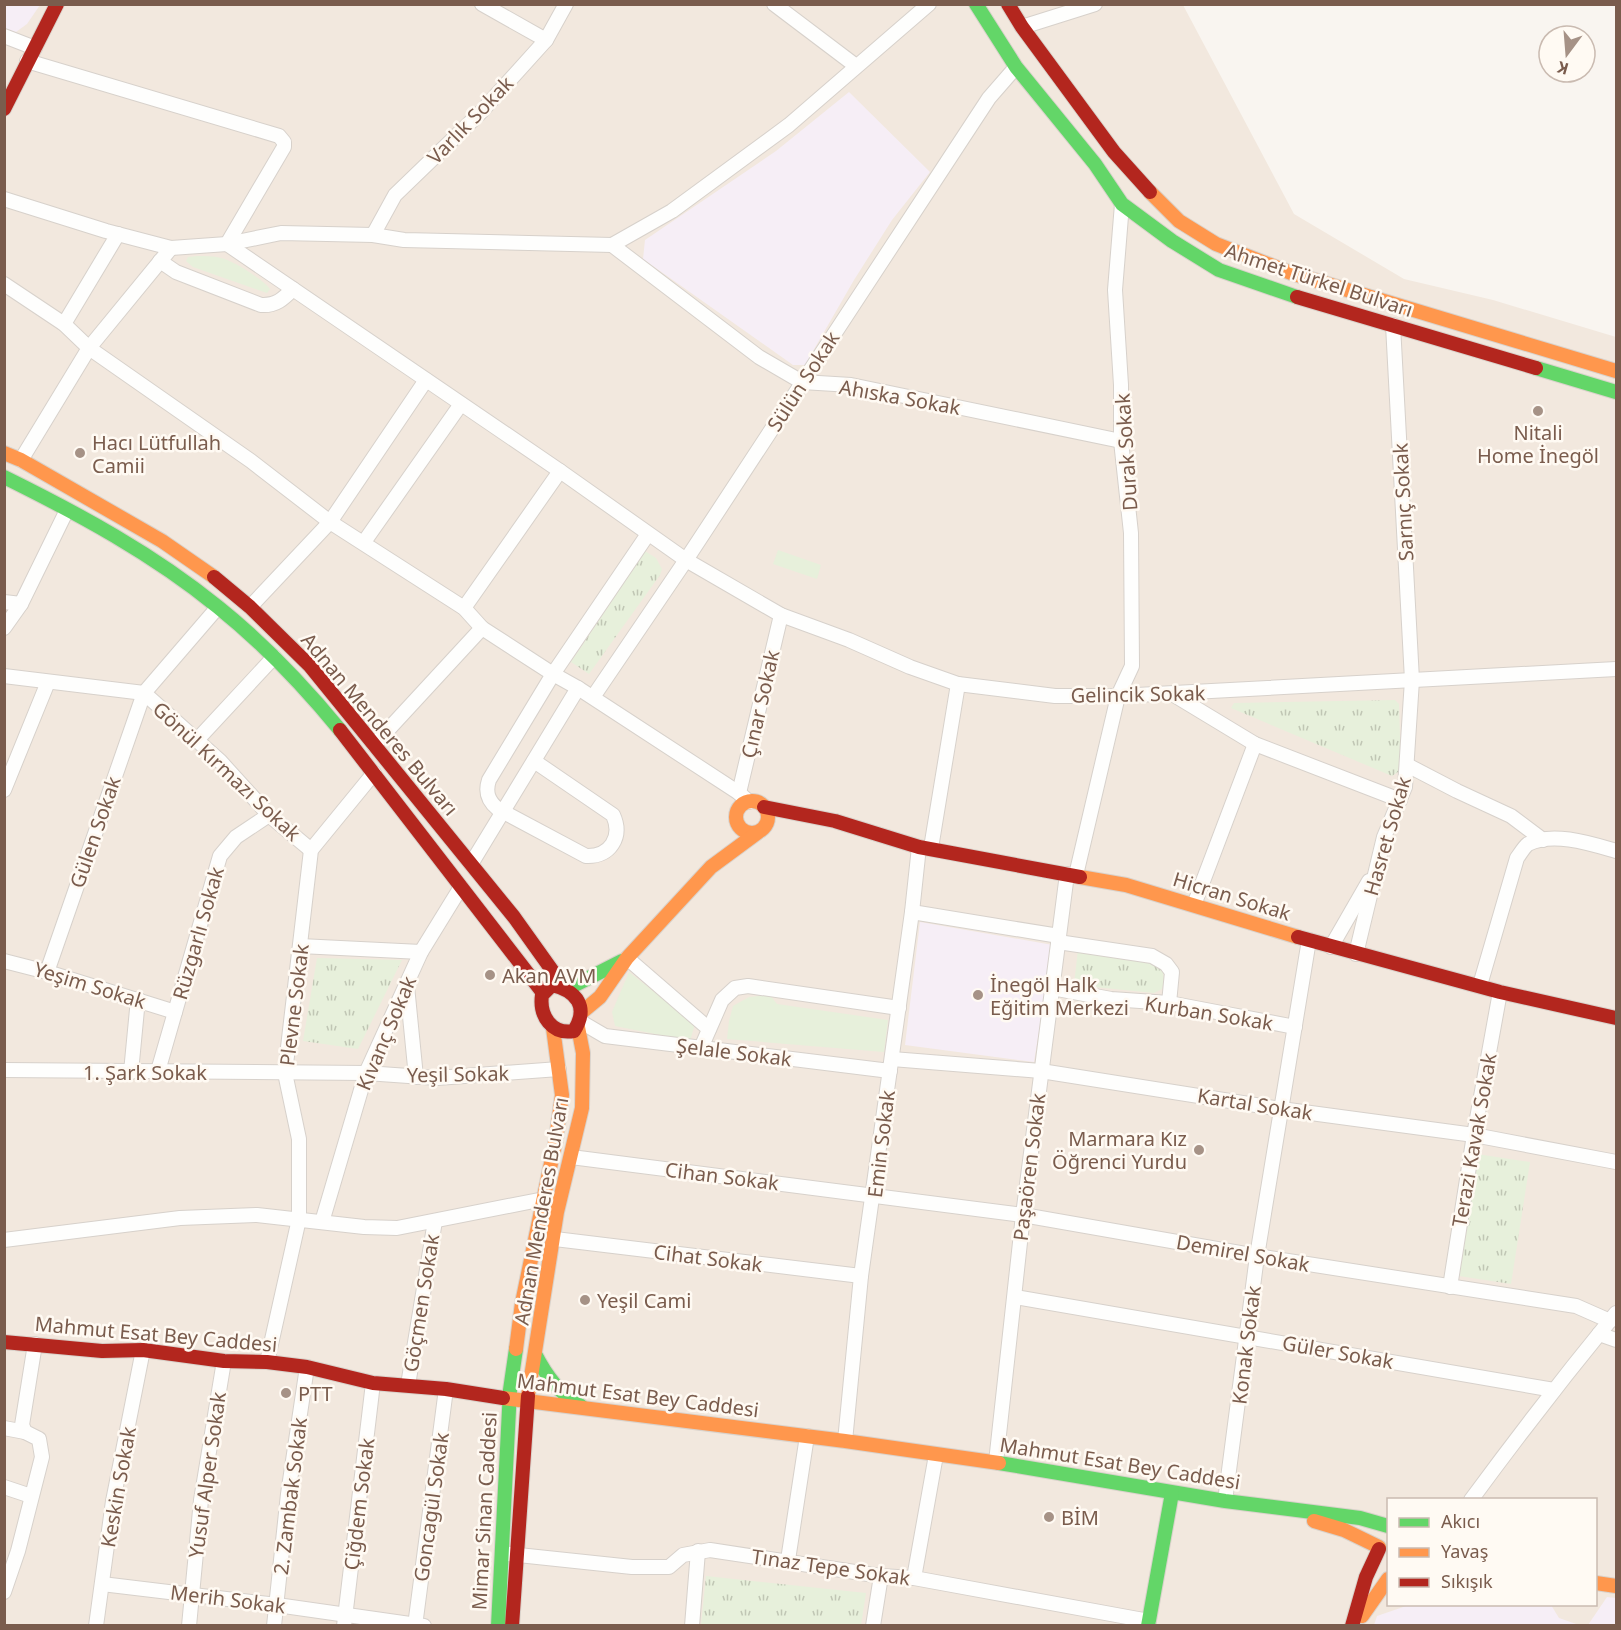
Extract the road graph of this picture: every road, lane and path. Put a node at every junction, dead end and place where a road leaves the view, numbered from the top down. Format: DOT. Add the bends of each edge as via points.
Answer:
graph roads {
  1 [pos="57,4"];
  2 [pos="482,4"];
  3 [pos="566,4"];
  4 [pos="774,4"];
  5 [pos="929,4"];
  6 [pos="976,4"];
  7 [pos="1008,4"];
  8 [pos="1095,4"];
  9 [pos="1022,27"];
  10 [pos="4,36"];
  11 [pos="546,40"];
  12 [pos="35,48"];
  13 [pos="27,62"];
  14 [pos="856,66"];
  15 [pos="1016,67"];
  16 [pos="4,109"];
  17 [pos="4,199"];
  18 [pos="1122,204"];
  19 [pos="118,234"];
  20 [pos="373,235"];
  21 [pos="227,244"];
  22 [pos="612,246"];
  23 [pos="171,248"];
  24 [pos="160,261"];
  25 [pos="4,284"];
  26 [pos="293,289"];
  27 [pos="64,324"];
  28 [pos="1394,325"];
  29 [pos="89,348"];
  30 [pos="1617,371"];
  31 [pos="426,380"];
  32 [pos="802,382"];
  33 [pos="1617,392"];
  34 [pos="461,404"];
  35 [pos="1121,441"];
  36 [pos="4,453"];
  37 [pos="21,460"];
  38 [pos="560,471"];
  39 [pos="4,477"];
  40 [pos="67,510"];
  41 [pos="330,522"];
  42 [pos="648,534"];
  43 [pos="364,542"];
  44 [pos="686,560"];
  45 [pos="4,602"];
  46 [pos="21,603"];
  47 [pos="218,607"];
  48 [pos="250,607"];
  49 [pos="464,608"];
  50 [pos="782,615"];
  51 [pos="4,628"];
  52 [pos="482,628"];
  53 [pos="274,657"];
  54 [pos="1617,669"];
  55 [pos="553,674"];
  56 [pos="4,676"];
  57 [pos="1412,680"];
  58 [pos="48,682"];
  59 [pos="958,684"];
  60 [pos="578,688"];
  61 [pos="144,693"];
  62 [pos="1174,695"];
  63 [pos="1118,696"];
  64 [pos="593,697"];
  65 [pos="197,740"];
  66 [pos="1255,744"];
  67 [pos="374,745"];
  68 [pos="534,761"];
  69 [pos="1407,765"];
  70 [pos="374,773"];
  71 [pos="4,790"];
  72 [pos="744,797"];
  73 [pos="1400,800"];
  74 [pos="764,807"];
  75 [pos="502,811"];
  76 [pos="269,815"];
  77 [pos="736,817"];
  78 [pos="835,821"];
  79 [pos="761,830"];
  80 [pos="1543,840"];
  81 [pos="925,848"];
  82 [pos="311,850"];
  83 [pos="1617,851"];
  84 [pos="471,864"];
  85 [pos="1377,866"];
  86 [pos="711,867"];
  87 [pos="1071,874"];
  88 [pos="461,887"];
  89 [pos="1194,905"];
  90 [pos="912,912"];
  91 [pos="1059,939"];
  92 [pos="1309,940"];
  93 [pos="300,946"];
  94 [pos="1331,947"];
  95 [pos="421,952"];
  96 [pos="1356,954"];
  97 [pos="627,958"];
  98 [pos="4,961"];
  99 [pos="47,972"];
  100 [pos="407,984"];
  101 [pos="1480,985"];
  102 [pos="566,988"];
  103 [pos="1052,988"];
  104 [pos="1500,992"];
  105 [pos="543,993"];
  106 [pos="138,999"];
  107 [pos="1169,1003"];
  108 [pos="899,1008"];
  109 [pos="175,1012"];
  110 [pos="1617,1018"];
  111 [pos="580,1020"];
  112 [pos="1295,1027"];
  113 [pos="553,1028"];
  114 [pos="709,1029"];
  115 [pos="701,1048"];
  116 [pos="891,1065"];
  117 [pos="4,1070"];
  118 [pos="559,1070"];
  119 [pos="158,1071"];
  120 [pos="1041,1071"];
  121 [pos="131,1072"];
  122 [pos="285,1073"];
  123 [pos="366,1073"];
  124 [pos="416,1077"];
  125 [pos="1281,1109"];
  126 [pos="1473,1135"];
  127 [pos="570,1157"];
  128 [pos="1617,1162"];
  129 [pos="874,1195"];
  130 [pos="544,1199"];
  131 [pos="1023,1215"];
  132 [pos="299,1219"];
  133 [pos="435,1221"];
  134 [pos="322,1222"];
  135 [pos="555,1239"];
  136 [pos="4,1240"];
  137 [pos="1257,1256"];
  138 [pos="861,1276"];
  139 [pos="1450,1287"];
  140 [pos="1015,1297"];
  141 [pos="1613,1317"];
  142 [pos="1599,1334"];
  143 [pos="1247,1336"];
  144 [pos="1617,1340"];
  145 [pos="4,1342"];
  146 [pos="35,1344"];
  147 [pos="143,1350"];
  148 [pos="535,1354"];
  149 [pos="224,1361"];
  150 [pos="267,1362"];
  151 [pos="307,1367"];
  152 [pos="373,1383"];
  153 [pos="408,1384"];
  154 [pos="446,1389"];
  155 [pos="1554,1390"];
  156 [pos="509,1399"];
  157 [pos="527,1402"];
  158 [pos="586,1408"];
  159 [pos="4,1428"];
  160 [pos="25,1432"];
  161 [pos="807,1436"];
  162 [pos="845,1441"];
  163 [pos="936,1455"];
  164 [pos="996,1462"];
  165 [pos="4,1487"];
  166 [pos="1172,1493"];
  167 [pos="1478,1493"];
  168 [pos="31,1496"];
  169 [pos="1225,1501"];
  170 [pos="1265,1507"];
  171 [pos="1387,1525"];
  172 [pos="1387,1526"];
  173 [pos="1379,1548"];
  174 [pos="698,1551"];
  175 [pos="501,1553"];
  176 [pos="516,1554"];
  177 [pos="788,1560"];
  178 [pos="1386,1564"];
  179 [pos="881,1576"];
  180 [pos="914,1578"];
  181 [pos="1387,1582"];
  182 [pos="1597,1583"];
  183 [pos="1616,1583"];
  184 [pos="102,1584"];
  185 [pos="4,1592"];
  186 [pos="191,1595"];
  187 [pos="277,1605"];
  188 [pos="345,1621"];
  189 [pos="1149,1623"];
  190 [pos="418,1625"];
  191 [pos="96,1626"];
  192 [pos="189,1626"];
  193 [pos="274,1626"];
  194 [pos="498,1626"];
  195 [pos="512,1626"];
  196 [pos="692,1626"];
  197 [pos="873,1626"];
  198 [pos="1354,1626"];
  1 -- 12 [label="main road"];
  2 -- 11 [label="street"];
  3 -- 11 [label="street, Varlık Sokak"];
  4 -- 14 [label="street"];
  5 -- 14 [label="street"];
  6 -- 15 [label="main road, Ahmet Türkel Bulvarı"];
  7 -- 9 [label="main road, Ahmet Türkel Bulvarı"];
  8 -- 9 [label="street"];
  9 -- 30 [label="main road, Ahmet Türkel Bulvarı" via="1114,152 1144,186 1179,221 1216,244 1291,273"];
  10 -- 12 [label="street"];
  11 -- 20 [label="street, Varlık Sokak" via="481,112 395,195"];
  12 -- 13 [label="main road"];
  13 -- 16 [label="main road"];
  13 -- 21 [label="street" via="279,136 284,147"];
  14 -- 22 [label="street" via="789,125 672,211"];
  15 -- 18 [label="main road, Ahmet Türkel Bulvarı" via="1095,164"];
  15 -- 32 [label="street, Sülün Sokak" via="990,98"];
  17 -- 19 [label="street"];
  18 -- 28 [label="main road, Ahmet Türkel Bulvarı" via="1219,270"];
  18 -- 35 [label="street, Durak Sokak" via="1115,290"];
  19 -- 23 [label="street"];
  19 -- 27 [label="street"];
  20 -- 21 [label="street" via="281,233"];
  20 -- 22 [label="street" via="404,240"];
  21 -- 23 [label="street"];
  21 -- 26 [label="street, Gelincik Sokak"];
  22 -- 32 [label="street, Ahıska Sokak" via="759,357"];
  23 -- 24 [label="street"];
  24 -- 26 [label="street" via="176,272 261,305 279,302"];
  24 -- 29 [label="street"];
  25 -- 27 [label="street"];
  26 -- 31 [label="street, Gelincik Sokak"];
  27 -- 29 [label="street"];
  28 -- 33 [label="main road, Ahmet Türkel Bulvarı"];
  28 -- 57 [label="street, Sarnıç Sokak"];
  29 -- 37 [label="street"];
  29 -- 41 [label="street" via="251,461"];
  31 -- 34 [label="street, Gelincik Sokak"];
  31 -- 41 [label="street"];
  32 -- 35 [label="street, Ahıska Sokak" via="851,386"];
  32 -- 44 [label="street, Sülün Sokak"];
  34 -- 38 [label="street, Gelincik Sokak"];
  34 -- 43 [label="street"];
  35 -- 63 [label="street, Durak Sokak" via="1131,533 1132,666"];
  36 -- 37 [label="main road, Adnan Menderes Bulvarı"];
  37 -- 48 [label="main road, Adnan Menderes Bulvarı" via="162,541"];
  38 -- 42 [label="street, Gelincik Sokak"];
  38 -- 49 [label="street"];
  39 -- 40 [label="main road, Adnan Menderes Bulvarı"];
  40 -- 46 [label="street"];
  40 -- 47 [label="main road, Adnan Menderes Bulvarı" via="157,562"];
  41 -- 43 [label="street"];
  41 -- 48 [label="street"];
  42 -- 44 [label="street, Gelincik Sokak"];
  42 -- 55 [label="street"];
  43 -- 49 [label="street"];
  44 -- 50 [label="street, Gelincik Sokak"];
  44 -- 64 [label="street, Sülün Sokak"];
  45 -- 46 [label="street"];
  46 -- 51 [label="street"];
  47 -- 53 [label="main road, Adnan Menderes Bulvarı"];
  47 -- 61 [label="street"];
  48 -- 67 [label="main road, Adnan Menderes Bulvarı" via="310,666"];
  49 -- 52 [label="street"];
  50 -- 59 [label="street, Gelincik Sokak"];
  50 -- 72 [label="street, Çınar Sokak"];
  52 -- 55 [label="street"];
  52 -- 67 [label="street"];
  53 -- 65 [label="street"];
  53 -- 70 [label="main road, Adnan Menderes Bulvarı"];
  54 -- 57 [label="street, Gelincik Sokak"];
  55 -- 60 [label="street"];
  55 -- 75 [label="street" via="487,785 489,801"];
  56 -- 58 [label="street"];
  57 -- 62 [label="street, Gelincik Sokak"];
  57 -- 69 [label="street, Hasret Sokak"];
  58 -- 61 [label="street"];
  58 -- 71 [label="street"];
  59 -- 63 [label="street, Gelincik Sokak" via="1055,696"];
  59 -- 81 [label="street, Emin Sokak"];
  60 -- 64 [label="street"];
  60 -- 68 [label="street"];
  61 -- 65 [label="street, Gönül Kırmazı Sokak"];
  61 -- 99 [label="street, Gülen Sokak"];
  62 -- 63 [label="street, Gelincik Sokak"];
  62 -- 66 [label="street"];
  63 -- 87 [label="street, Paşaören Sokak"];
  64 -- 72 [label="street"];
  65 -- 76 [label="street, Gönül Kırmazı Sokak"];
  66 -- 73 [label="street"];
  66 -- 89 [label="street"];
  67 -- 84 [label="main road, Adnan Menderes Bulvarı"];
  68 -- 75 [label="street"];
  68 -- 75 [label="street" via="613,815 617,829 614,843 599,855 586,856"];
  69 -- 73 [label="street, Hasret Sokak"];
  69 -- 80 [label="street" via="1511,816"];
  70 -- 82 [label="street"];
  70 -- 88 [label="main road, Adnan Menderes Bulvarı"];
  72 -- 74 [label="main road"];
  72 -- 77 [label="main road"];
  73 -- 85 [label="street, Hasret Sokak"];
  74 -- 78 [label="main road"];
  74 -- 79 [label="main road" via="768,817"];
  75 -- 84 [label="street"];
  76 -- 82 [label="street, Gönül Kırmazı Sokak"];
  76 -- 109 [label="street, Rüzgarlı Sokak" via="236,837 220,856"];
  77 -- 79 [label="main road" via="743,830"];
  77 -- 86 [label="main road"];
  78 -- 79 [label="main road" via="795,822"];
  78 -- 81 [label="main road, Hicran Sokak"];
  79 -- 86 [label="main road"];
  80 -- 83 [label="street" via="1577,840"];
  80 -- 101 [label="street" via="1527,845 1516,858"];
  81 -- 87 [label="main road, Hicran Sokak"];
  81 -- 90 [label="street, Emin Sokak"];
  82 -- 93 [label="street, Plevne Sokak"];
  84 -- 102 [label="main road, Adnan Menderes Bulvarı"];
  85 -- 94 [label="street"];
  85 -- 96 [label="street, Hasret Sokak"];
  86 -- 97 [label="main road"];
  87 -- 89 [label="main road, Hicran Sokak"];
  87 -- 91 [label="street, Paşaören Sokak"];
  88 -- 95 [label="street, Kıvanç Sokak"];
  88 -- 105 [label="main road, Adnan Menderes Bulvarı"];
  89 -- 92 [label="main road, Hicran Sokak"];
  90 -- 91 [label="street"];
  90 -- 108 [label="street, Emin Sokak"];
  91 -- 103 [label="street, Paşaören Sokak"];
  91 -- 107 [label="street" via="1152,956 1166,964 1172,972"];
  92 -- 94 [label="main road, Hicran Sokak"];
  92 -- 112 [label="street, Konak Sokak"];
  93 -- 95 [label="street"];
  93 -- 122 [label="street, Plevne Sokak"];
  94 -- 96 [label="main road, Hicran Sokak"];
  95 -- 100 [label="street, Kıvanç Sokak"];
  96 -- 101 [label="main road, Hicran Sokak"];
  97 -- 102 [label="main road"];
  97 -- 111 [label="main road"];
  97 -- 114 [label="street"];
  98 -- 99 [label="street, Yeşim Sokak"];
  99 -- 106 [label="street, Yeşim Sokak"];
  100 -- 123 [label="street, Kıvanç Sokak"];
  100 -- 124 [label="street"];
  101 -- 104 [label="main road, Hicran Sokak"];
  102 -- 105 [label="main road" via="552,985"];
  102 -- 111 [label="main road" via="576,997"];
  103 -- 107 [label="street, Kurban Sokak" via="1111,999"];
  103 -- 120 [label="street, Paşaören Sokak"];
  104 -- 110 [label="main road, Hicran Sokak"];
  104 -- 126 [label="street, Terazi Kavak Sokak"];
  105 -- 113 [label="main road" via="544,1014"];
  106 -- 109 [label="street, Yeşim Sokak"];
  106 -- 121 [label="street"];
  107 -- 112 [label="street, Kurban Sokak"];
  108 -- 114 [label="street" via="748,986 735,988 722,1000"];
  108 -- 116 [label="street, Emin Sokak"];
  109 -- 119 [label="street, Rüzgarlı Sokak"];
  111 -- 113 [label="main road" via="574,1031"];
  111 -- 115 [label="street, Şelale Sokak" via="605,1036"];
  111 -- 127 [label="main road, Adnan Menderes Bulvarı" via="582,1108"];
  112 -- 125 [label="street, Konak Sokak"];
  113 -- 118 [label="main road, Adnan Menderes Bulvarı"];
  114 -- 115 [label="street"];
  115 -- 116 [label="street, Şelale Sokak"];
  116 -- 120 [label="street, Kartal Sokak"];
  116 -- 129 [label="street, Emin Sokak"];
  117 -- 121 [label="street, 1. Şark Sokak"];
  118 -- 124 [label="street, Yeşil Sokak"];
  118 -- 130 [label="main road, Adnan Menderes Bulvarı" via="562,1095"];
  119 -- 121 [label="street, 1. Şark Sokak"];
  119 -- 122 [label="street, 1. Şark Sokak"];
  120 -- 125 [label="street, Kartal Sokak"];
  120 -- 131 [label="street, Paşaören Sokak"];
  122 -- 123 [label="street, Yeşil Sokak"];
  122 -- 132 [label="street, Plevne Sokak" via="299,1139"];
  123 -- 124 [label="street, Yeşil Sokak"];
  123 -- 134 [label="street, Kıvanç Sokak"];
  125 -- 126 [label="street, Kartal Sokak"];
  125 -- 137 [label="street, Konak Sokak"];
  126 -- 128 [label="street, Kartal Sokak"];
  126 -- 139 [label="street, Terazi Kavak Sokak"];
  127 -- 129 [label="street, Cihan Sokak"];
  127 -- 135 [label="main road, Adnan Menderes Bulvarı"];
  129 -- 131 [label="street, Demirel Sokak"];
  129 -- 138 [label="street, Emin Sokak"];
  130 -- 133 [label="street"];
  130 -- 156 [label="main road, Adnan Menderes Bulvarı" via="522,1303"];
  131 -- 137 [label="street, Demirel Sokak"];
  131 -- 140 [label="street, Paşaören Sokak"];
  132 -- 134 [label="street"];
  132 -- 136 [label="street" via="257,1215 180,1218"];
  132 -- 150 [label="street, Plevne Sokak"];
  133 -- 134 [label="street" via="397,1228"];
  133 -- 153 [label="street, Göçmen Sokak"];
  135 -- 138 [label="street, Cihat Sokak"];
  135 -- 148 [label="main road, Adnan Menderes Bulvarı"];
  137 -- 139 [label="street, Demirel Sokak"];
  137 -- 143 [label="street, Konak Sokak"];
  138 -- 162 [label="street, Emin Sokak"];
  139 -- 141 [label="street, Demirel Sokak" via="1576,1306"];
  140 -- 143 [label="street, Güler Sokak"];
  140 -- 164 [label="street, Paşaören Sokak"];
  141 -- 142 [label="street"];
  142 -- 144 [label="street"];
  142 -- 155 [label="street"];
  143 -- 155 [label="street, Güler Sokak"];
  143 -- 169 [label="street, Konak Sokak"];
  145 -- 146 [label="main road, Mahmut Esat Bey Caddesi"];
  146 -- 147 [label="main road, Mahmut Esat Bey Caddesi" via="102,1352"];
  146 -- 160 [label="street" via="22,1425"];
  147 -- 149 [label="main road, Mahmut Esat Bey Caddesi"];
  147 -- 184 [label="street, Keskin Sokak" via="113,1501"];
  148 -- 157 [label="main road, Adnan Menderes Bulvarı"];
  148 -- 158 [label="main road" via="546,1376 563,1396"];
  149 -- 150 [label="main road, Mahmut Esat Bey Caddesi"];
  149 -- 186 [label="street, Yusuf Alper Sokak" via="201,1500"];
  150 -- 151 [label="main road, Mahmut Esat Bey Caddesi"];
  151 -- 152 [label="main road, Mahmut Esat Bey Caddesi"];
  151 -- 187 [label="street, 2. Zambak Sokak"];
  152 -- 153 [label="main road, Mahmut Esat Bey Caddesi"];
  152 -- 188 [label="street, Çiğdem Sokak"];
  153 -- 154 [label="main road, Mahmut Esat Bey Caddesi"];
  154 -- 156 [label="main road, Mahmut Esat Bey Caddesi"];
  154 -- 190 [label="street, Goncagül Sokak"];
  155 -- 167 [label="street"];
  156 -- 157 [label="main road, Mahmut Esat Bey Caddesi"];
  156 -- 175 [label="main road, Mimar Sinan Caddesi"];
  157 -- 158 [label="main road, Mahmut Esat Bey Caddesi"];
  157 -- 176 [label="main road, Mimar Sinan Caddesi"];
  158 -- 161 [label="main road, Mahmut Esat Bey Caddesi"];
  159 -- 160 [label="street"];
  160 -- 168 [label="street" via="39,1439 42,1457"];
  161 -- 162 [label="main road, Mahmut Esat Bey Caddesi"];
  161 -- 177 [label="street"];
  162 -- 163 [label="main road, Mahmut Esat Bey Caddesi"];
  163 -- 164 [label="main road, Mahmut Esat Bey Caddesi"];
  163 -- 180 [label="street"];
  164 -- 166 [label="main road, Mahmut Esat Bey Caddesi"];
  165 -- 168 [label="street"];
  166 -- 169 [label="main road, Mahmut Esat Bey Caddesi"];
  166 -- 189 [label="main road"];
  168 -- 185 [label="street"];
  169 -- 170 [label="main road, Mahmut Esat Bey Caddesi"];
  170 -- 171 [label="main road" via="1300,1509"];
  170 -- 173 [label="main road" via="1344,1530"];
  172 -- 173 [label="main road"];
  173 -- 178 [label="main road"];
  173 -- 198 [label="main road" via="1368,1567"];
  174 -- 176 [label="street, Tınaz Tepe Sokak" via="683,1555 669,1567 632,1567"];
  174 -- 177 [label="street, Tınaz Tepe Sokak"];
  174 -- 196 [label="street"];
  175 -- 176 [label="street, Tınaz Tepe Sokak"];
  175 -- 194 [label="main road, Mimar Sinan Caddesi"];
  176 -- 195 [label="main road, Mimar Sinan Caddesi"];
  177 -- 179 [label="street, Tınaz Tepe Sokak"];
  179 -- 180 [label="street, Tınaz Tepe Sokak"];
  179 -- 197 [label="street"];
  180 -- 189 [label="street, Tınaz Tepe Sokak"];
  181 -- 198 [label="main road"];
  182 -- 183 [label="main road"];
  184 -- 186 [label="street, Merih Sokak"];
  184 -- 191 [label="street, Keskin Sokak"];
  186 -- 187 [label="street, Merih Sokak"];
  186 -- 192 [label="street, Yusuf Alper Sokak"];
  187 -- 188 [label="street, Merih Sokak"];
  187 -- 193 [label="street, 2. Zambak Sokak"];
  188 -- 190 [label="street, Merih Sokak"];
}
